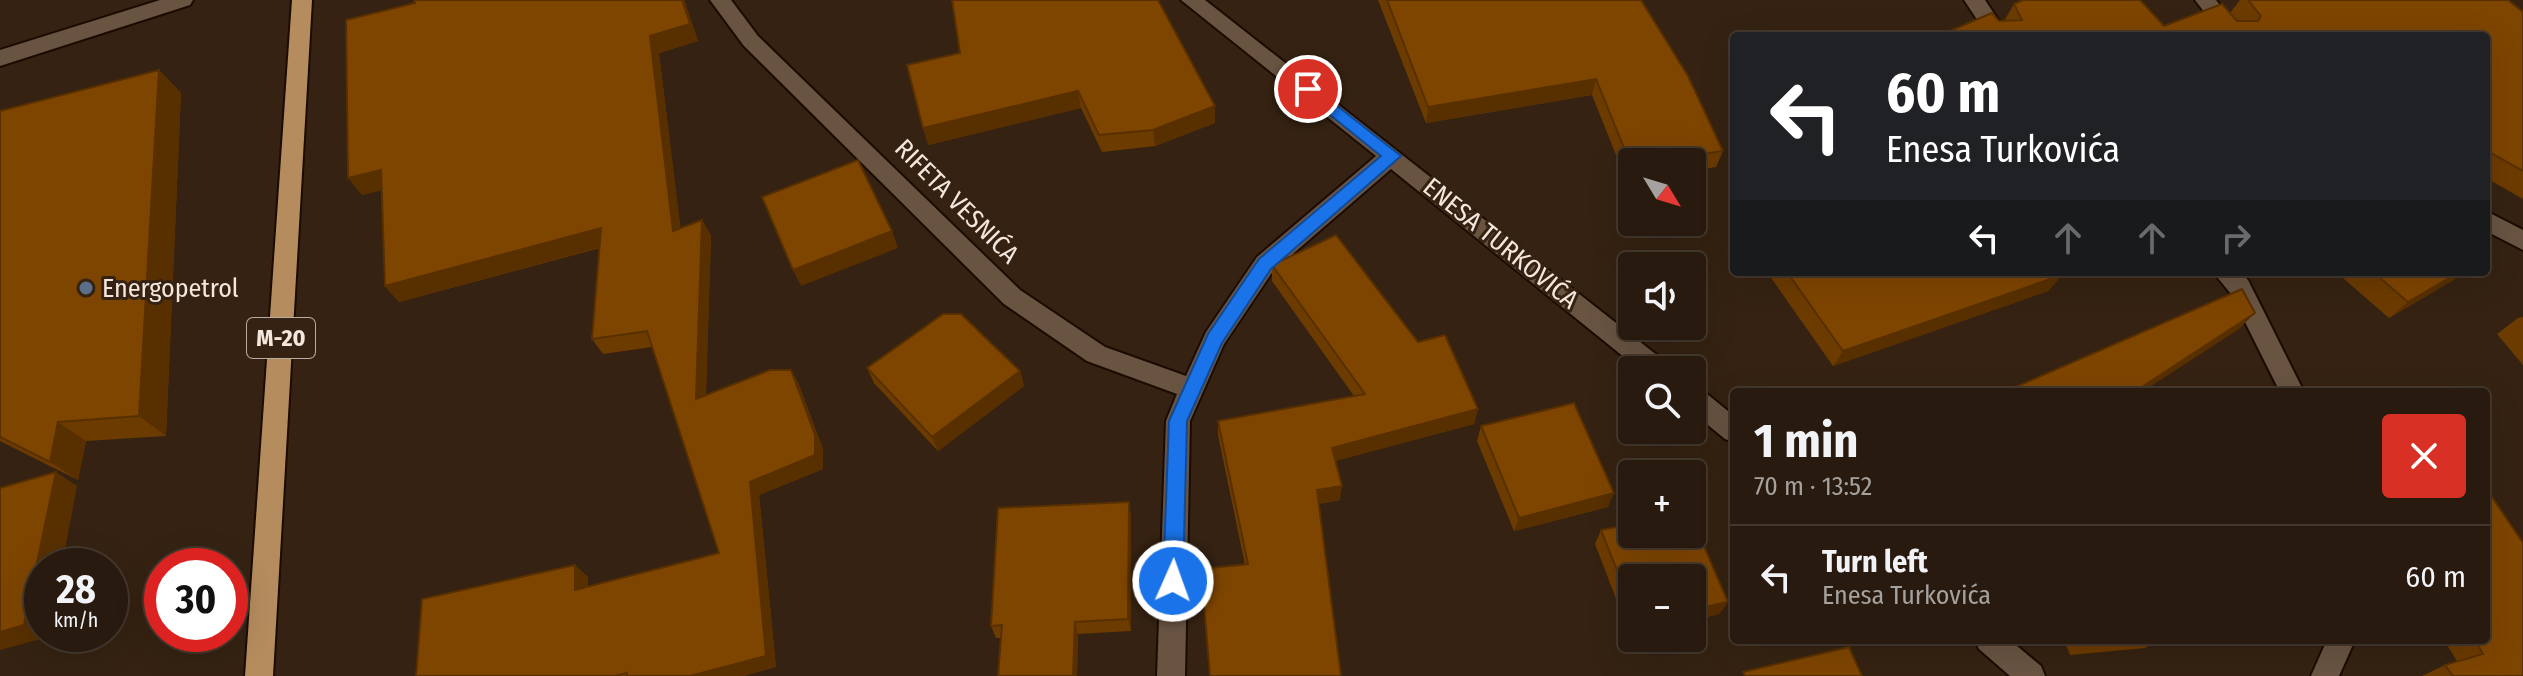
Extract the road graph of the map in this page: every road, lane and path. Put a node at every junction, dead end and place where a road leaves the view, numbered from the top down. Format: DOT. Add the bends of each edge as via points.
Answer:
graph roads {
  1 [pos="183,0"];
  2 [pos="302,0"];
  3 [pos="720,0"];
  4 [pos="1191,0"];
  5 [pos="1974,0"];
  6 [pos="2205,0"];
  7 [pos="1996,32"];
  8 [pos="2231,32"];
  9 [pos="0,58"];
  10 [pos="1392,156"];
  11 [pos="2490,222"];
  12 [pos="2523,241"];
  13 [pos="2229,276"];
  14 [pos="1641,356"];
  15 [pos="2290,388"];
  16 [pos="1192,389"];
  17 [pos="1706,408"];
  18 [pos="1730,428"];
  19 [pos="1994,644"];
  20 [pos="2339,644"];
  21 [pos="259,676"];
  22 [pos="1171,676"];
  23 [pos="2031,676"];
  24 [pos="2325,676"];
  1 -- 9 [label="street"];
  2 -- 21 [label="main road, M-20"];
  3 -- 16 [label="street, RIFETA VESNIĆA" via="751,41 1012,297 1096,354"];
  4 -- 10 [label="street, ENESA TURKOVIĆA"];
  5 -- 7 [label="street"];
  6 -- 8 [label="street"];
  10 -- 14 [label="street, ENESA TURKOVIĆA"];
  10 -- 16 [label="street" via="1265,264 1214,339"];
  11 -- 12 [label="street"];
  13 -- 15 [label="street" via="2240,287"];
  16 -- 22 [label="street" via="1178,421"];
  17 -- 18 [label="street"];
  19 -- 23 [label="street"];
  20 -- 24 [label="street"];
}
